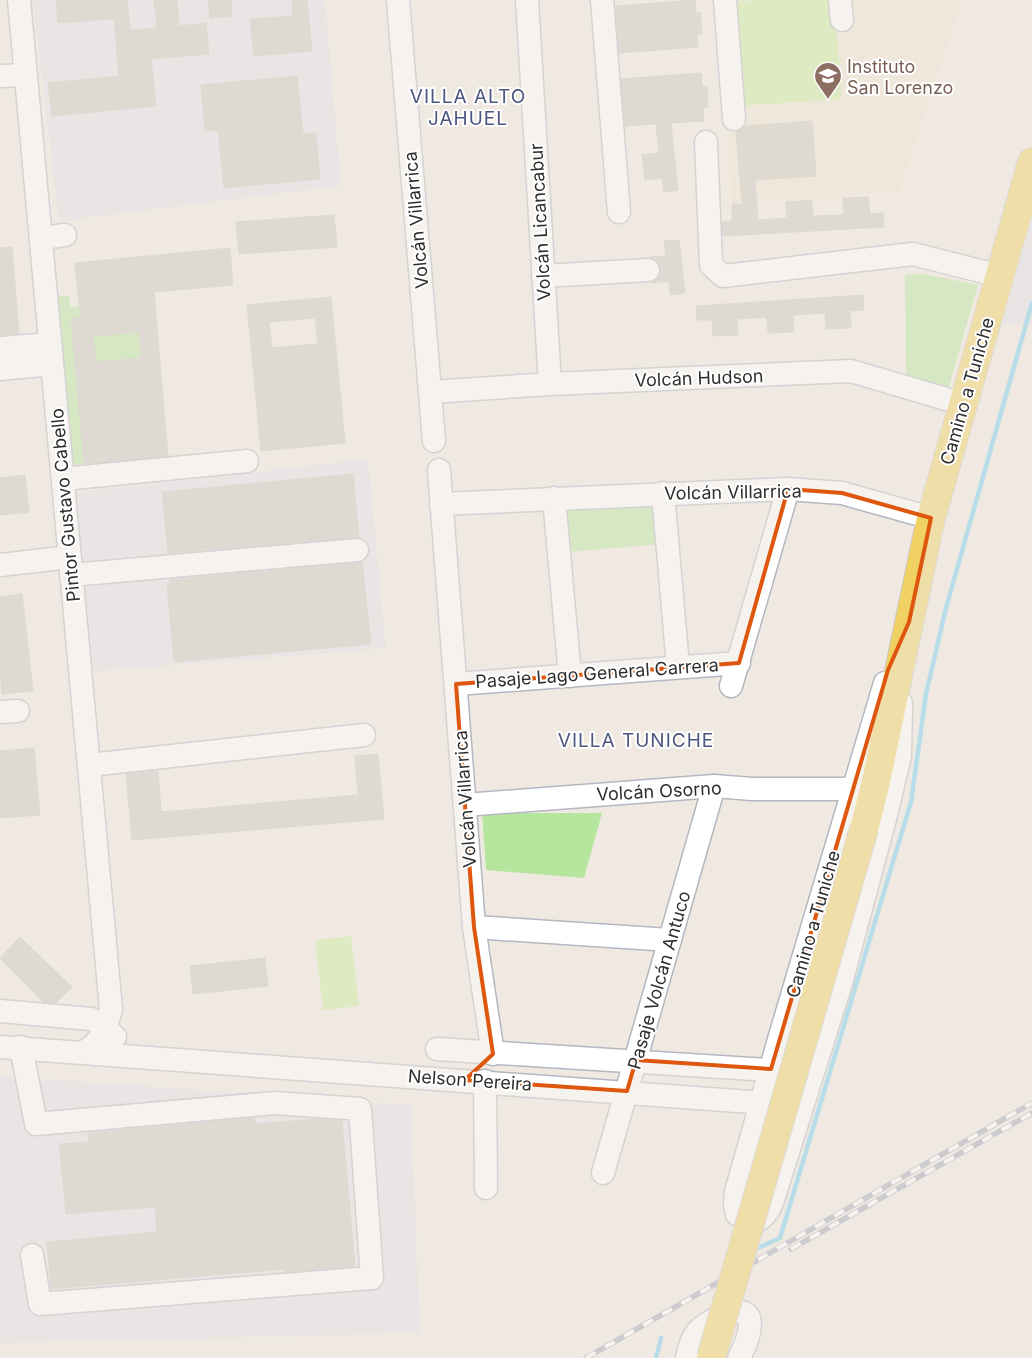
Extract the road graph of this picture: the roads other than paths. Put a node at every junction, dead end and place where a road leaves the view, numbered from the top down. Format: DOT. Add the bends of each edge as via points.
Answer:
graph roads {
  1 [pos="19,0"];
  2 [pos="398,0"];
  3 [pos="527,0"];
  4 [pos="602,0"];
  5 [pos="725,0"];
  6 [pos="26,75"];
  7 [pos="0,76"];
  8 [pos="734,119"];
  9 [pos="706,142"];
  10 [pos="1032,162"];
  11 [pos="619,212"];
  12 [pos="65,235"];
  13 [pos="41,238"];
  14 [pos="648,270"];
  15 [pos="543,276"];
  16 [pos="1000,276"];
  17 [pos="0,348"];
  18 [pos="51,354"];
  19 [pos="0,369"];
  20 [pos="550,384"];
  21 [pos="431,392"];
  22 [pos="963,404"];
  23 [pos="434,441"];
  24 [pos="247,461"];
  25 [pos="439,470"];
  26 [pos="63,479"];
  27 [pos="788,489"];
  28 [pos="663,493"];
  29 [pos="554,498"];
  30 [pos="441,504"];
  31 [pos="930,518"];
  32 [pos="357,550"];
  33 [pos="0,565"];
  34 [pos="71,566"];
  35 [pos="909,622"];
  36 [pos="903,651"];
  37 [pos="739,663"];
  38 [pos="678,666"];
  39 [pos="570,676"];
  40 [pos="456,684"];
  41 [pos="731,686"];
  42 [pos="364,735"];
  43 [pos="89,765"];
  44 [pos="714,786"];
  45 [pos="853,789"];
  46 [pos="465,805"];
  47 [pos="474,927"];
  48 [pos="670,940"];
  49 [pos="0,1011"];
  50 [pos="0,1015"];
  51 [pos="42,1015"];
  52 [pos="108,1018"];
  53 [pos="0,1037"];
  54 [pos="20,1047"];
  55 [pos="437,1049"];
  56 [pos="83,1052"];
  57 [pos="493,1054"];
  58 [pos="137,1055"];
  59 [pos="636,1060"];
  60 [pos="771,1069"];
  61 [pos="813,1075"];
  62 [pos="475,1081"];
  63 [pos="627,1091"];
  64 [pos="762,1102"];
  65 [pos="803,1106"];
  66 [pos="604,1173"];
  67 [pos="486,1188"];
  68 [pos="32,1255"];
  69 [pos="687,1358"];
  70 [pos="711,1358"];
  71 [pos="739,1358"];
  1 -- 6 [label="street, Pintor Gustavo Cabello"];
  2 -- 21 [label="street, Volcán Villarrica"];
  3 -- 15 [label="street, Volcán Licancabur"];
  4 -- 11 [label="street"];
  5 -- 8 [label="street"];
  6 -- 7 [label="street"];
  6 -- 13 [label="street, Pintor Gustavo Cabello"];
  9 -- 16 [label="street" via="710,265 723,276 913,254"];
  10 -- 16 [label="main road, Camino a Tuniche"];
  12 -- 13 [label="street"];
  13 -- 18 [label="street, Pintor Gustavo Cabello"];
  14 -- 15 [label="street"];
  15 -- 20 [label="street, Volcán Licancabur"];
  16 -- 22 [label="main road, Camino a Tuniche"];
  17 -- 18 [label="street"];
  18 -- 19 [label="street"];
  18 -- 26 [label="street, Pintor Gustavo Cabello"];
  20 -- 21 [label="street, Volcán Hudson"];
  20 -- 22 [label="street, Volcán Hudson" via="851,371"];
  21 -- 23 [label="street, Volcán Villarrica"];
  22 -- 31 [label="main road, Camino a Tuniche"];
  24 -- 26 [label="street"];
  25 -- 30 [label="street, Volcán Villarrica"];
  26 -- 34 [label="street, Pintor Gustavo Cabello"];
  27 -- 28 [label="street, Volcán Villarrica"];
  27 -- 31 [label="street, Volcán Villarrica" via="842,493"];
  27 -- 37 [label="street, Pasaje Lago General Carrera"];
  28 -- 29 [label="street, Volcán Villarrica"];
  28 -- 38 [label="street"];
  29 -- 30 [label="street, Volcán Villarrica"];
  29 -- 39 [label="street"];
  30 -- 40 [label="street, Volcán Villarrica"];
  31 -- 35 [label="main road, Camino a Tuniche"];
  32 -- 34 [label="street"];
  33 -- 34 [label="street"];
  34 -- 43 [label="street, Pintor Gustavo Cabello"];
  35 -- 36 [label="main road, Camino a Tuniche"];
  35 -- 45 [label="street, Camino a Tuniche" via="888,670"];
  36 -- 61 [label="street, Camino a Tuniche" via="900,756 841,983"];
  36 -- 70 [label="main road, Camino a Tuniche, bridge" via="864,829"];
  37 -- 38 [label="street, Pasaje Lago General Carrera"];
  37 -- 41 [label="street, Pasaje Lago General Carrera"];
  38 -- 39 [label="street, Pasaje Lago General Carrera"];
  39 -- 40 [label="street, Pasaje Lago General Carrera"];
  40 -- 46 [label="street, Volcán Villarrica"];
  42 -- 43 [label="street"];
  43 -- 52 [label="street, Pintor Gustavo Cabello"];
  44 -- 45 [label="street, Volcán Osorno"];
  44 -- 46 [label="street, Volcán Osorno"];
  44 -- 48 [label="street, Pasaje Volcán Antuco"];
  45 -- 60 [label="street, Camino a Tuniche"];
  46 -- 47 [label="street, Volcán Villarrica"];
  47 -- 48 [label="street"];
  47 -- 57 [label="street, Volcán Villarrica"];
  48 -- 59 [label="street, Pasaje Volcán Antuco"];
  49 -- 51 [label="street"];
  50 -- 53 [label="street" via="3,1030"];
  51 -- 52 [label="street"];
  51 -- 54 [label="street" via="32,1033 33,1040"];
  52 -- 56 [label="street" via="98,1042"];
  52 -- 58 [label="street" via="121,1044"];
  54 -- 56 [label="street, Nelson Pereira"];
  54 -- 68 [label="street" via="36,1124 274,1103 360,1109 372,1278 40,1304"];
  55 -- 57 [label="street, Nelson Pereira"];
  56 -- 58 [label="street, Nelson Pereira"];
  57 -- 59 [label="street, Nelson Pereira"];
  57 -- 62 [label="street"];
  58 -- 62 [label="street, Nelson Pereira"];
  59 -- 60 [label="street, Nelson Pereira"];
  59 -- 63 [label="street, Pasaje Volcán Antuco"];
  60 -- 61 [label="street, Nelson Pereira"];
  60 -- 64 [label="street, Camino a Tuniche"];
  61 -- 65 [label="street, Camino a Tuniche"];
  62 -- 63 [label="street, Nelson Pereira"];
  62 -- 67 [label="street"];
  63 -- 64 [label="street, Nelson Pereira"];
  63 -- 66 [label="street, Pasaje Volcán Antuco"];
  64 -- 65 [label="street, Nelson Pereira"];
  64 -- 65 [label="street, Camino a Tuniche" via="735,1205 737,1214 745,1220 758,1222 772,1203"];
  69 -- 71 [label="street" via="691,1343 701,1328 735,1311 743,1312 751,1326"];
}
